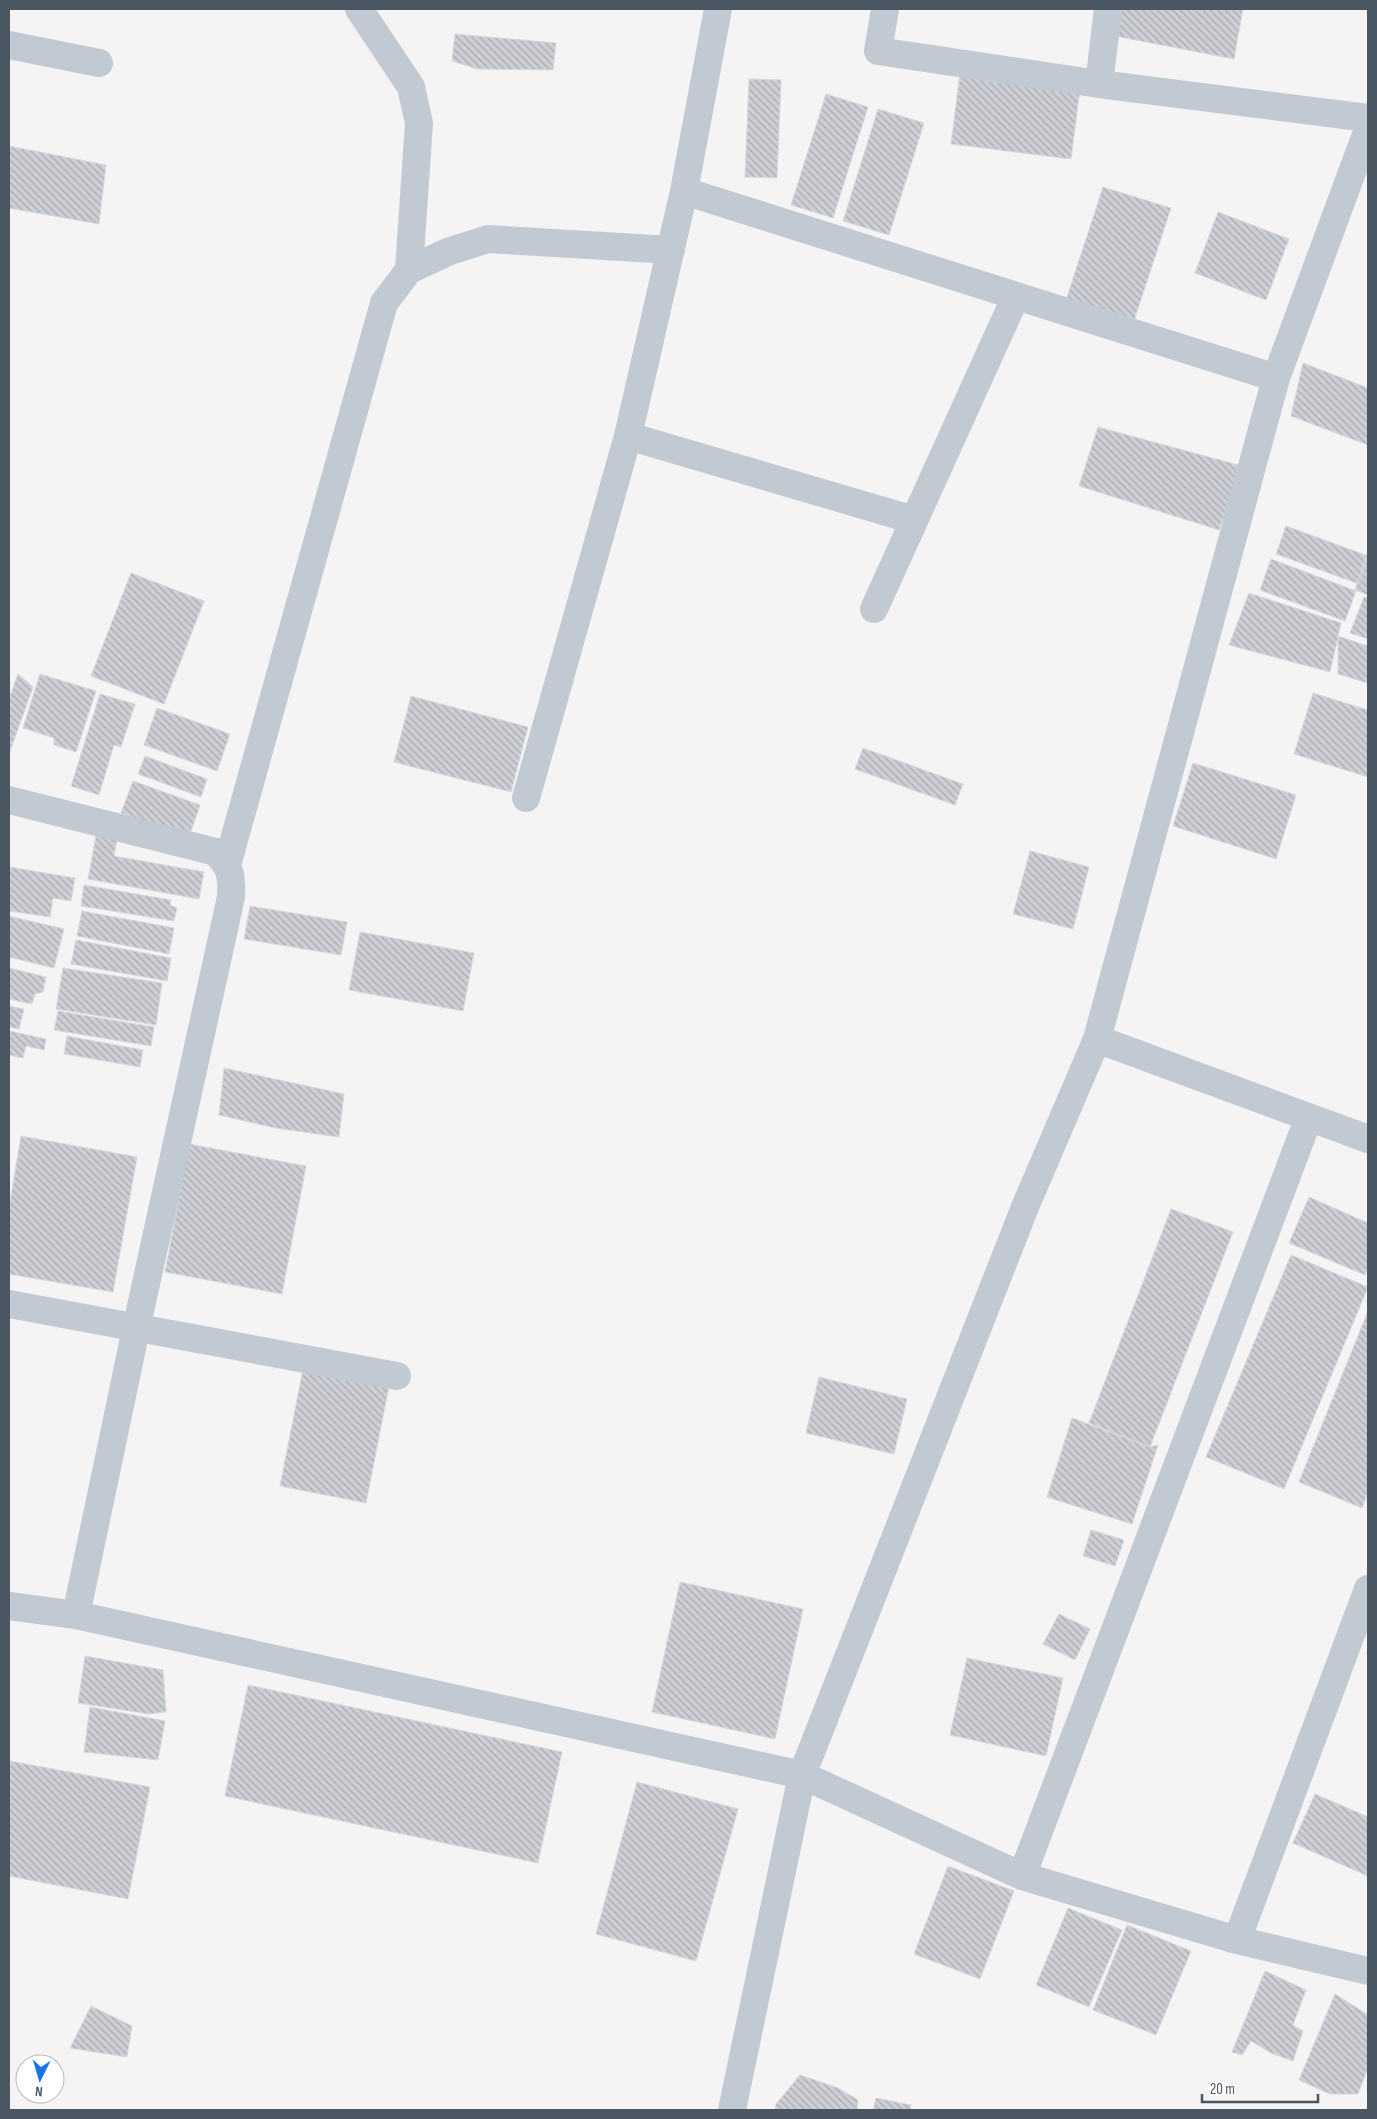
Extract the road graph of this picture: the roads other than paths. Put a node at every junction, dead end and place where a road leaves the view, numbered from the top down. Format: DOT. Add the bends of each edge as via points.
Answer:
graph roads {
  1 [pos="358,9"];
  2 [pos="718,9"];
  3 [pos="885,9"];
  4 [pos="1108,9"];
  5 [pos="9,45"];
  6 [pos="99,63"];
  7 [pos="1099,84"];
  8 [pos="1368,118"];
  9 [pos="1368,129"];
  10 [pos="684,191"];
  11 [pos="671,250"];
  12 [pos="409,270"];
  13 [pos="1016,296"];
  14 [pos="1276,378"];
  15 [pos="628,436"];
  16 [pos="914,520"];
  17 [pos="874,609"];
  18 [pos="526,798"];
  19 [pos="9,800"];
  20 [pos="227,864"];
  21 [pos="1097,1039"];
  22 [pos="1309,1117"];
  23 [pos="1368,1139"];
  24 [pos="9,1304"];
  25 [pos="136,1329"];
  26 [pos="397,1376"];
  27 [pos="1368,1589"];
  28 [pos="9,1606"];
  29 [pos="76,1615"];
  30 [pos="802,1775"];
  31 [pos="1022,1876"];
  32 [pos="1237,1940"];
  33 [pos="1368,1971"];
  34 [pos="732,2110"];
  1 -- 12 [label="street" via="411,87 419,123"];
  2 -- 10 [label="street"];
  3 -- 7 [label="street" via="878,51"];
  4 -- 7 [label="street"];
  5 -- 6 [label="street"];
  7 -- 8 [label="street"];
  9 -- 14 [label="street"];
  10 -- 11 [label="street"];
  10 -- 13 [label="street"];
  11 -- 12 [label="street" via="488,240 450,251"];
  11 -- 15 [label="street"];
  12 -- 20 [label="street" via="384,303"];
  13 -- 14 [label="street"];
  13 -- 16 [label="street"];
  14 -- 21 [label="street"];
  15 -- 16 [label="street"];
  15 -- 18 [label="street"];
  16 -- 17 [label="street"];
  19 -- 20 [label="street" via="216,852"];
  20 -- 25 [label="street" via="232,877 231,897"];
  21 -- 22 [label="street"];
  21 -- 30 [label="street" via="1025,1207"];
  22 -- 23 [label="street"];
  22 -- 31 [label="street"];
  24 -- 25 [label="street"];
  25 -- 26 [label="street"];
  25 -- 29 [label="street"];
  27 -- 32 [label="street"];
  28 -- 29 [label="street"];
  29 -- 30 [label="street"];
  30 -- 31 [label="street"];
  30 -- 34 [label="street"];
  31 -- 32 [label="street"];
  32 -- 33 [label="street"];
}
